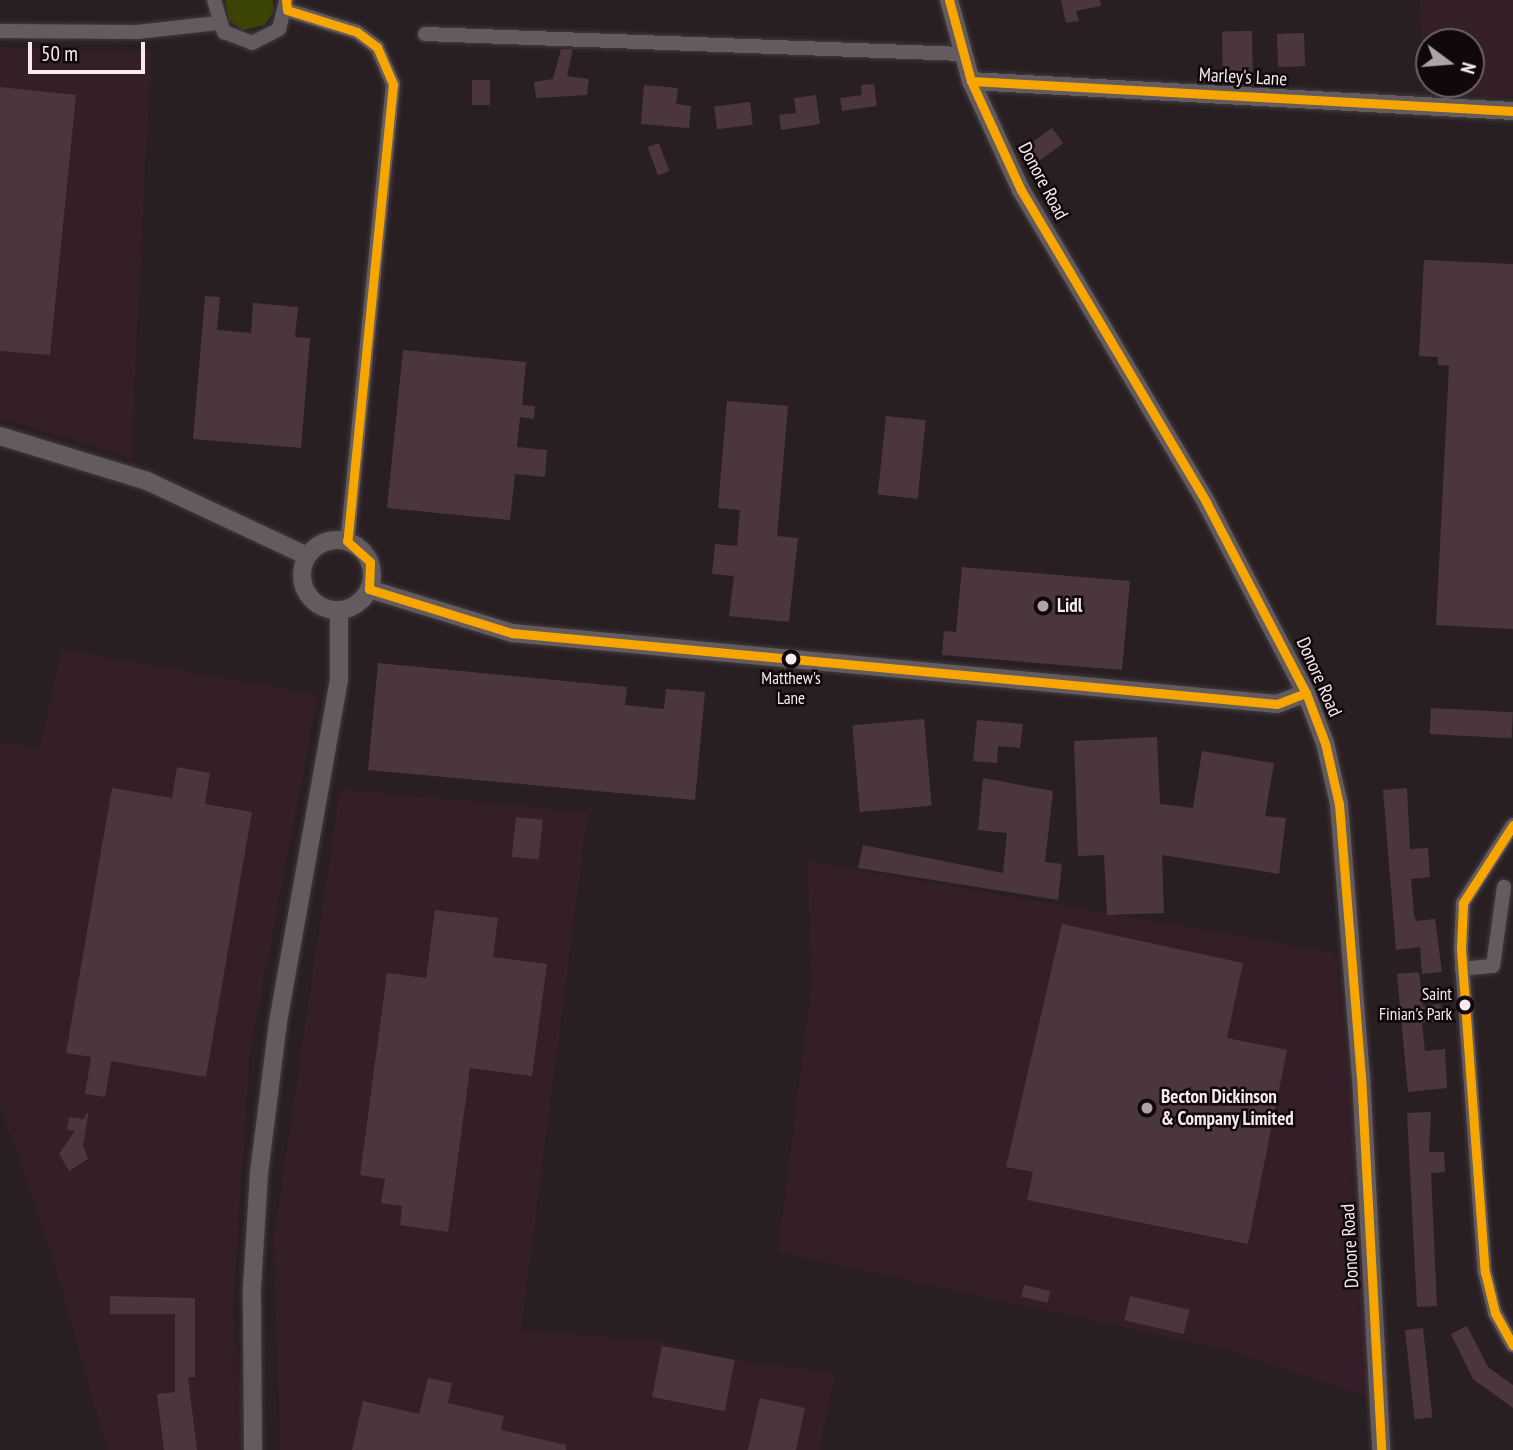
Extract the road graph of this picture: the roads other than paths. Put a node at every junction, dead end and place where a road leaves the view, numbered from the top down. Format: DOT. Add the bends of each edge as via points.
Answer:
graph roads {
  1 [pos="214,0"];
  2 [pos="948,0"];
  3 [pos="286,5"];
  4 [pos="217,23"];
  5 [pos="0,31"];
  6 [pos="425,34"];
  7 [pos="964,54"];
  8 [pos="971,81"];
  9 [pos="1513,110"];
  10 [pos="0,436"];
  11 [pos="347,541"];
  12 [pos="307,556"];
  13 [pos="369,589"];
  14 [pos="339,611"];
  15 [pos="1306,693"];
  16 [pos="1513,825"];
  17 [pos="1504,887"];
  18 [pos="1462,969"];
  19 [pos="1513,1345"];
  20 [pos="253,1450"];
  21 [pos="1381,1450"];
  1 -- 4 [label="street"];
  2 -- 7 [label="street, Donore Road"];
  3 -- 4 [label="street" via="279,29 252,43 234,39"];
  3 -- 11 [label="street" via="358,32 377,47 393,84"];
  4 -- 5 [label="street" via="137,32"];
  6 -- 7 [label="street"];
  7 -- 8 [label="street, Donore Road"];
  8 -- 9 [label="street, Marley's Lane"];
  8 -- 15 [label="street, Donore Road" via="1021,191 1206,502"];
  10 -- 12 [label="street" via="147,481"];
  11 -- 12 [label="street" via="323,542"];
  11 -- 13 [label="street" via="370,562"];
  12 -- 14 [label="street" via="304,589 312,601"];
  13 -- 14 [label="street" via="361,601"];
  13 -- 15 [label="street" via="512,633 1277,704"];
  14 -- 20 [label="street" via="339,680 278,1021 259,1173 251,1288"];
  15 -- 21 [label="street, Donore Road" via="1339,804"];
  16 -- 18 [label="street" via="1463,902"];
  17 -- 18 [label="street" via="1493,966"];
  18 -- 19 [label="street" via="1485,1272 1495,1313"];
}
